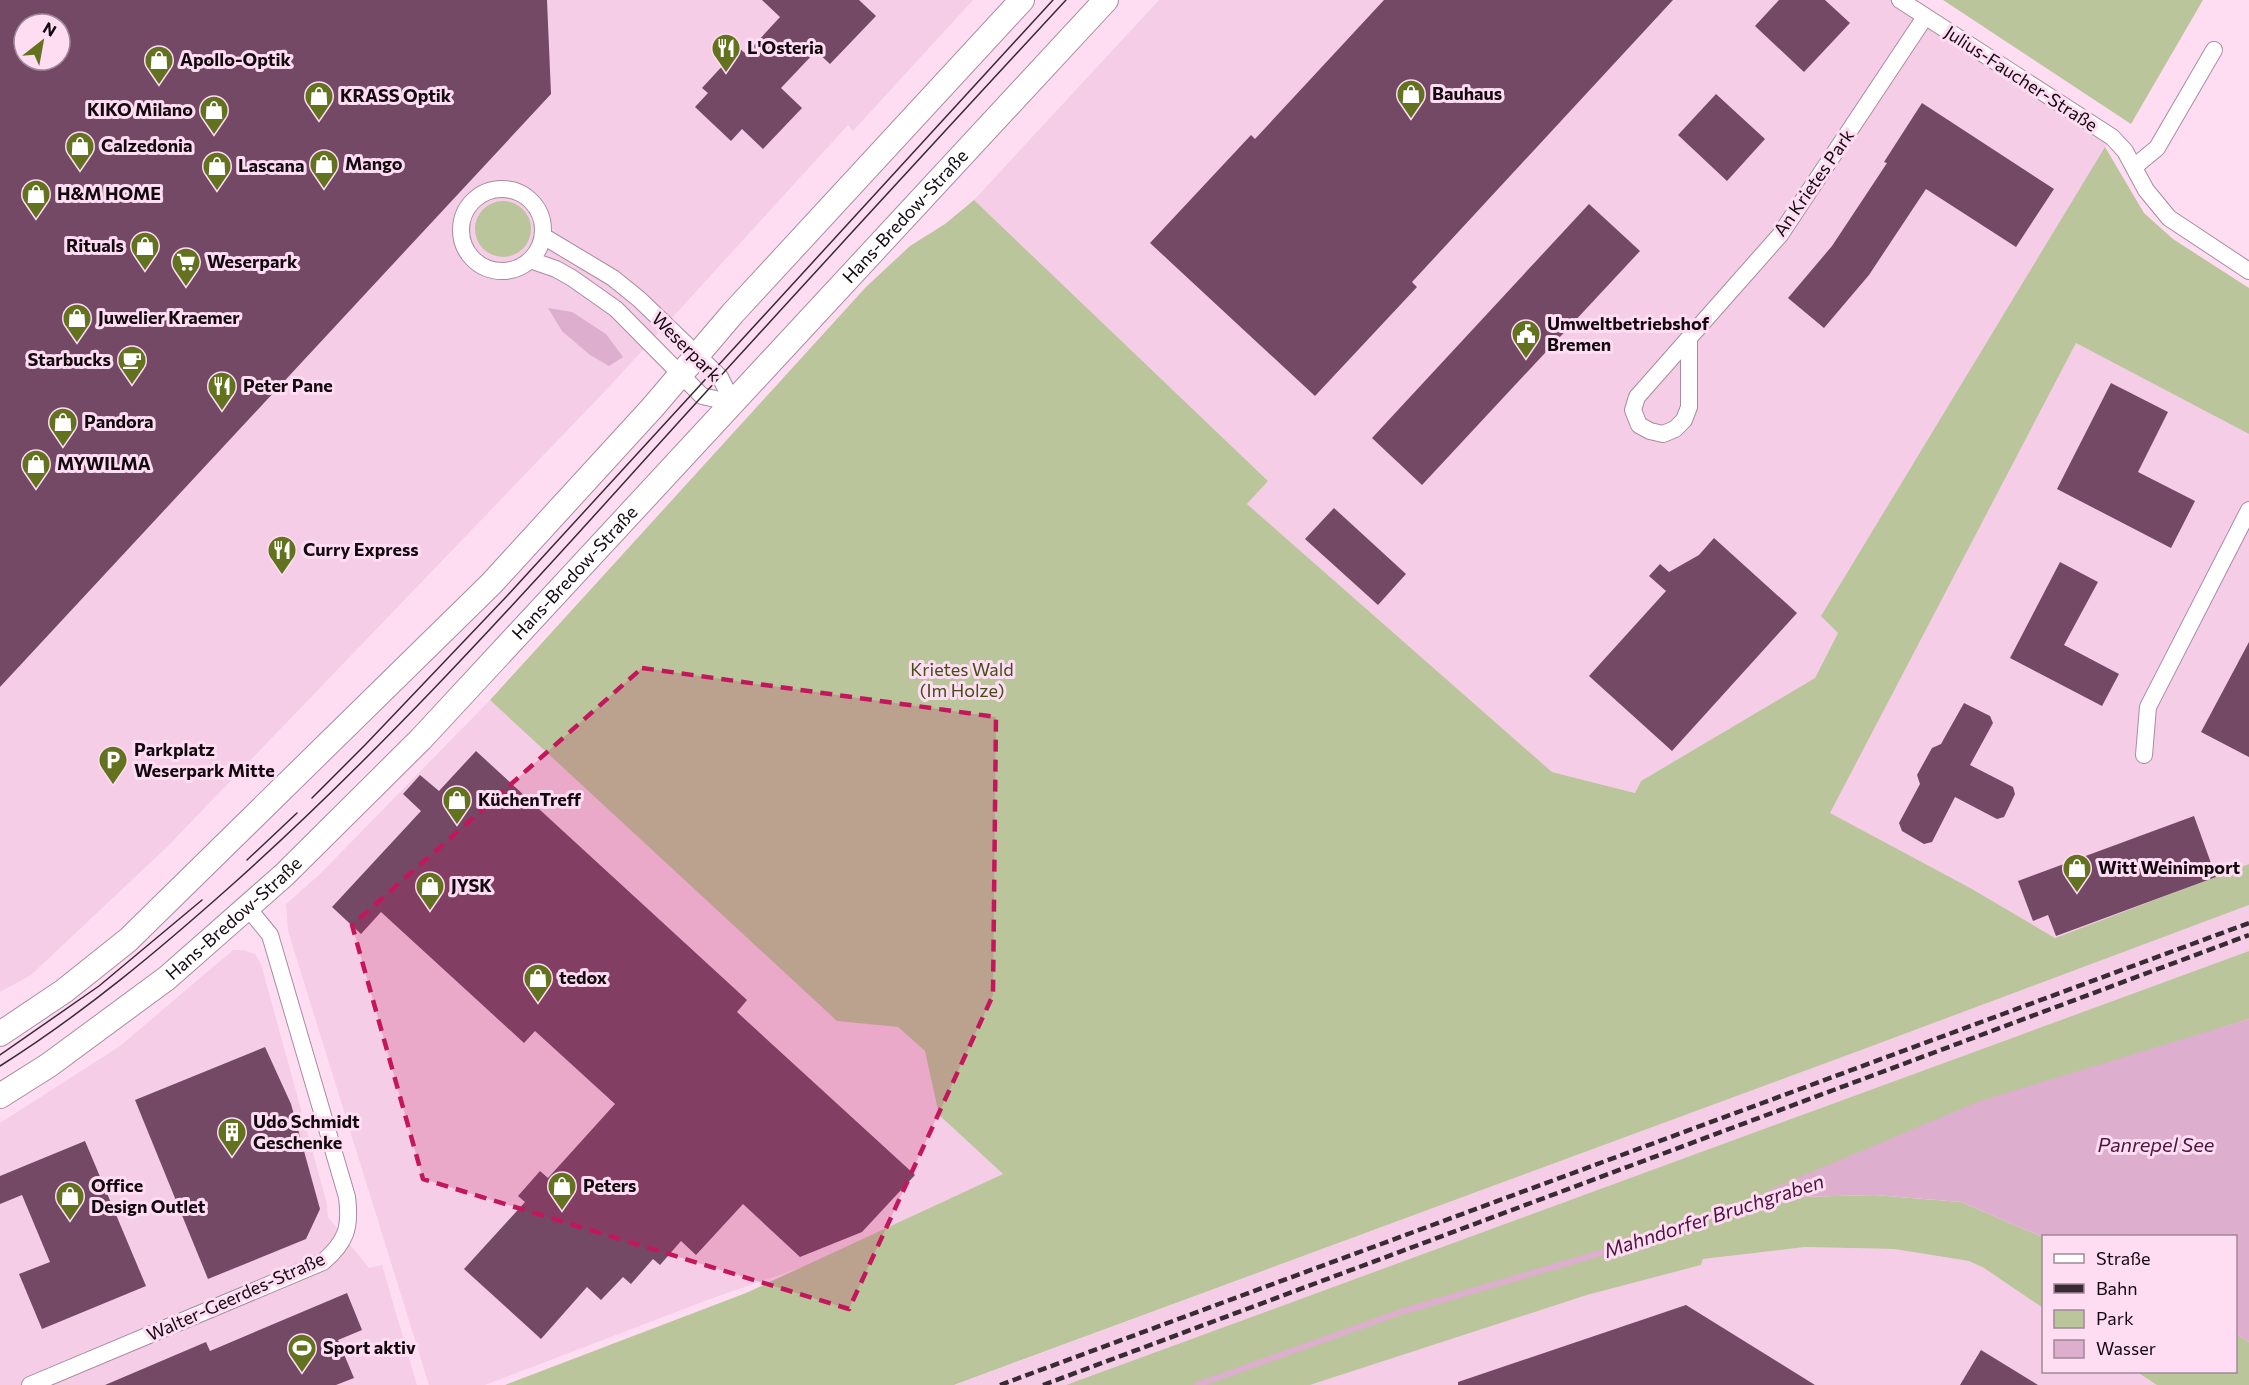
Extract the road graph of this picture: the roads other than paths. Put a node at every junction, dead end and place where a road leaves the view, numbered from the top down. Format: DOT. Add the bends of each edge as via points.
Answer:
graph roads {
  1 [pos="1022,0"];
  2 [pos="1106,0"];
  3 [pos="1899,0"];
  4 [pos="1925,17"];
  5 [pos="2214,50"];
  6 [pos="2134,167"];
  7 [pos="543,236"];
  8 [pos="530,260"];
  9 [pos="2249,271"];
  10 [pos="1689,338"];
  11 [pos="697,356"];
  12 [pos="681,375"];
  13 [pos="733,403"];
  14 [pos="2249,510"];
  15 [pos="2144,755"];
  16 [pos="248,908"];
  17 [pos="0,1034"];
  18 [pos="0,1096"];
  19 [pos="30,1385"];
  1 -- 11 [label="main road"];
  2 -- 13 [label="main road, Hans-Bredow-Straße"];
  3 -- 4 [label="street, Julius-Faucher-Straße"];
  4 -- 6 [label="street, Julius-Faucher-Straße" via="2112,137"];
  4 -- 10 [label="street, An Krietes Park" via="1780,235"];
  5 -- 6 [label="street" via="2157,148"];
  6 -- 9 [label="street, Julius-Faucher-Straße" via="2146,190 2169,218"];
  7 -- 8 [label="street"];
  7 -- 8 [label="street" via="538,211 526,197 509,189 485,193 466,211 461,234 473,259 502,271"];
  7 -- 11 [label="street, Weserpark" via="613,278"];
  8 -- 12 [label="street, Weserpark" via="556,269 593,291"];
  10 -- 10 [label="street, An Krietes Park" via="1637,397 1633,410 1639,425 1650,431 1663,434 1684,420 1689,407"];
  11 -- 12 [label="main road"];
  11 -- 13 [label="street, Weserpark" via="720,377"];
  12 -- 13 [label="street, Weserpark" via="702,396"];
  12 -- 17 [label="main road" via="491,584 167,904 64,991"];
  13 -- 16 [label="main road, Hans-Bredow-Straße" via="421,739"];
  14 -- 15 [label="street" via="2148,707"];
  16 -- 18 [label="main road, Hans-Bredow-Straße" via="167,978"];
  16 -- 19 [label="street, Walter-Geerdes-Straße" via="270,935 347,1197 348,1224 339,1249 323,1262"];
}
